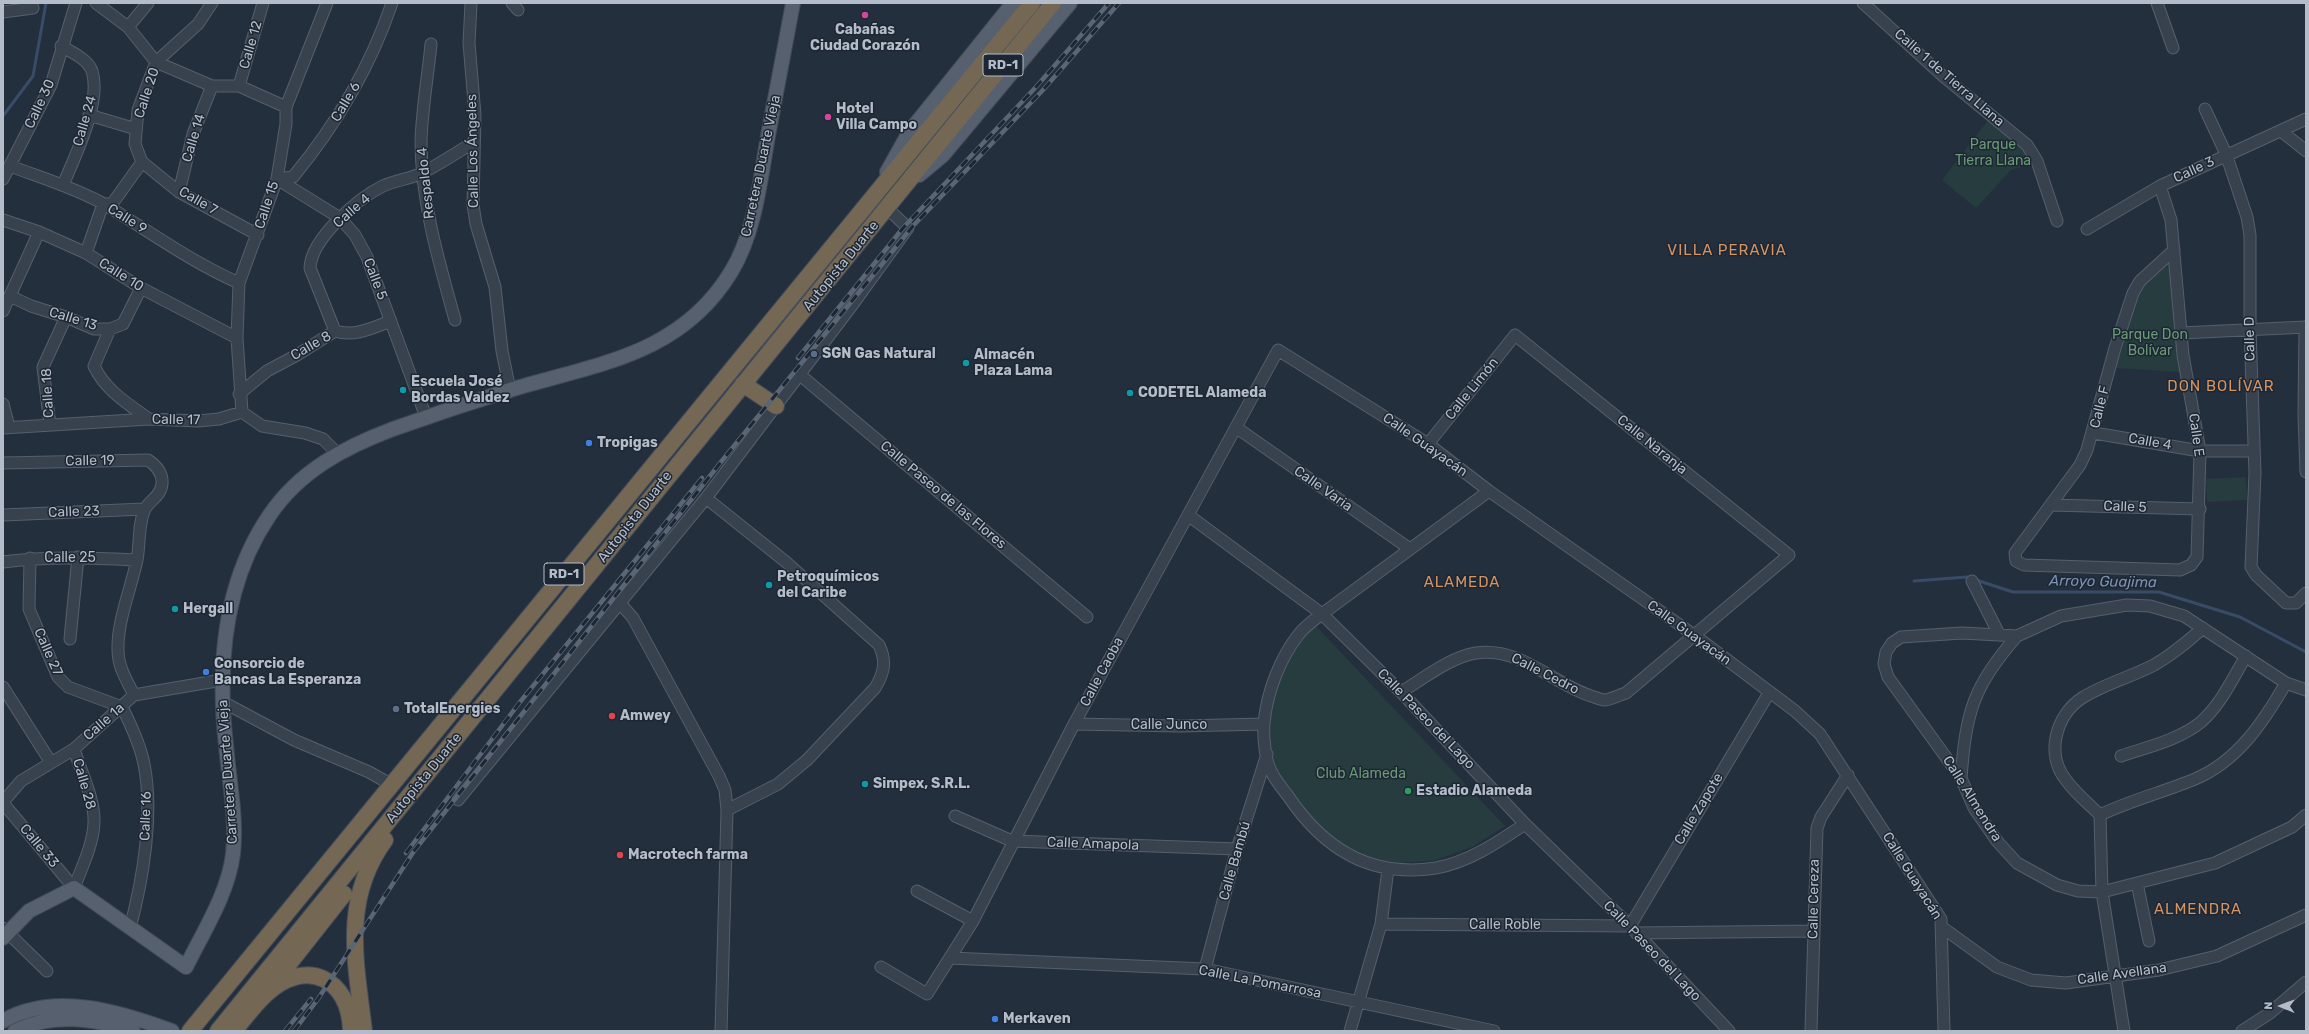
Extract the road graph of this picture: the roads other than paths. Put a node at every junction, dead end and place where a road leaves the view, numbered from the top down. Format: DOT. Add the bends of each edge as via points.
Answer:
graph roads {
  1 [pos="76,3"];
  2 [pos="96,3"];
  3 [pos="148,3"];
  4 [pos="212,3"];
  5 [pos="263,3"];
  6 [pos="327,3"];
  7 [pos="392,3"];
  8 [pos="471,3"];
  9 [pos="793,3"];
  10 [pos="1013,3"];
  11 [pos="1032,3"];
  12 [pos="1053,3"];
  13 [pos="1070,3"];
  14 [pos="1863,3"];
  15 [pos="2157,3"];
  16 [pos="33,8"];
  17 [pos="3,12"];
  18 [pos="128,27"];
  19 [pos="431,44"];
  20 [pos="61,46"];
  21 [pos="2173,48"];
  22 [pos="156,62"];
  23 [pos="212,86"];
  24 [pos="239,86"];
  25 [pos="286,107"];
  26 [pos="2206,109"];
  27 [pos="89,115"];
  28 [pos="2306,119"];
  29 [pos="136,129"];
  30 [pos="2281,131"];
  31 [pos="474,142"];
  32 [pos="2306,151"];
  33 [pos="2226,154"];
  34 [pos="142,162"];
  35 [pos="10,166"];
  36 [pos="423,173"];
  37 [pos="3,179"];
  38 [pos="277,179"];
  39 [pos="63,185"];
  40 [pos="2160,186"];
  41 [pos="904,188"];
  42 [pos="878,190"];
  43 [pos="179,192"];
  44 [pos="103,204"];
  45 [pos="888,209"];
  46 [pos="340,218"];
  47 [pos="3,220"];
  48 [pos="2057,221"];
  49 [pos="2087,229"];
  50 [pos="39,232"];
  51 [pos="258,235"];
  52 [pos="2174,250"];
  53 [pos="86,253"];
  54 [pos="239,283"];
  55 [pos="142,288"];
  56 [pos="10,296"];
  57 [pos="3,310"];
  58 [pos="66,317"];
  59 [pos="455,320"];
  60 [pos="391,321"];
  61 [pos="2305,327"];
  62 [pos="110,329"];
  63 [pos="2250,330"];
  64 [pos="334,331"];
  65 [pos="2180,333"];
  66 [pos="1515,335"];
  67 [pos="237,338"];
  68 [pos="1278,350"];
  69 [pos="799,374"];
  70 [pos="744,384"];
  71 [pos="510,390"];
  72 [pos="239,394"];
  73 [pos="3,404"];
  74 [pos="776,406"];
  75 [pos="242,412"];
  76 [pos="2305,416"];
  77 [pos="426,417"];
  78 [pos="149,419"];
  79 [pos="50,425"];
  80 [pos="6,428"];
  81 [pos="1237,428"];
  82 [pos="2094,433"];
  83 [pos="1428,444"];
  84 [pos="2200,451"];
  85 [pos="2254,451"];
  86 [pos="337,453"];
  87 [pos="3,463"];
  88 [pos="2306,472"];
  89 [pos="1488,491"];
  90 [pos="706,498"];
  91 [pos="2051,505"];
  92 [pos="2200,509"];
  93 [pos="145,510"];
  94 [pos="3,515"];
  95 [pos="1188,515"];
  96 [pos="1410,549"];
  97 [pos="1790,555"];
  98 [pos="78,557"];
  99 [pos="30,558"];
  100 [pos="137,560"];
  101 [pos="3,562"];
  102 [pos="2191,565"];
  103 [pos="1972,581"];
  104 [pos="2306,593"];
  105 [pos="619,602"];
  106 [pos="1322,614"];
  107 [pos="1086,616"];
  108 [pos="2203,628"];
  109 [pos="1999,634"];
  110 [pos="1694,635"];
  111 [pos="2017,636"];
  112 [pos="70,640"];
  113 [pos="2246,656"];
  114 [pos="222,680"];
  115 [pos="2286,683"];
  116 [pos="3,687"];
  117 [pos="2306,690"];
  118 [pos="1401,692"];
  119 [pos="1768,693"];
  120 [pos="134,696"];
  121 [pos="223,702"];
  122 [pos="122,707"];
  123 [pos="1074,724"];
  124 [pos="1264,724"];
  125 [pos="74,749"];
  126 [pos="1267,754"];
  127 [pos="2121,756"];
  128 [pos="50,761"];
  129 [pos="1848,775"];
  130 [pos="1960,778"];
  131 [pos="392,785"];
  132 [pos="412,793"];
  133 [pos="458,800"];
  134 [pos="3,802"];
  135 [pos="727,810"];
  136 [pos="2100,815"];
  137 [pos="2306,815"];
  138 [pos="955,816"];
  139 [pos="1525,824"];
  140 [pos="1012,841"];
  141 [pos="1237,849"];
  142 [pos="375,854"];
  143 [pos="1388,869"];
  144 [pos="2137,883"];
  145 [pos="74,888"];
  146 [pos="917,891"];
  147 [pos="2102,892"];
  148 [pos="2306,915"];
  149 [pos="973,921"];
  150 [pos="1381,924"];
  151 [pos="130,928"];
  152 [pos="1943,928"];
  153 [pos="1633,929"];
  154 [pos="1813,931"];
  155 [pos="4,933"];
  156 [pos="2149,941"];
  157 [pos="950,958"];
  158 [pos="881,967"];
  159 [pos="1205,969"];
  160 [pos="47,971"];
  161 [pos="2116,975"];
  162 [pos="2306,982"];
  163 [pos="266,993"];
  164 [pos="1357,1002"];
  165 [pos="3,1021"];
  166 [pos="15,1031"];
  167 [pos="133,1031"];
  168 [pos="172,1031"];
  169 [pos="190,1031"];
  170 [pos="218,1031"];
  171 [pos="234,1031"];
  172 [pos="351,1031"];
  173 [pos="364,1031"];
  174 [pos="721,1031"];
  175 [pos="1350,1031"];
  176 [pos="1494,1031"];
  177 [pos="1729,1031"];
  178 [pos="1812,1031"];
  179 [pos="1944,1031"];
  180 [pos="2124,1031"];
  181 [pos="2242,1031"];
  1 -- 20 [label="street, Calle 30"];
  2 -- 18 [label="street"];
  3 -- 18 [label="street"];
  4 -- 22 [label="street, Calle 20" via="198,24"];
  5 -- 24 [label="street, Calle 12"];
  6 -- 25 [label="street, Calle 15"];
  7 -- 38 [label="street, Calle 6" via="362,76 335,122 293,177"];
  8 -- 31 [label="street, Calle Los Ángeles" via="469,43 475,115"];
  9 -- 71 [label="main road, Carretera Duarte Vieja" via="749,228 732,270 717,292 692,318 657,343 574,373"];
  10 -- 42 [label="main road, Autopista Duarte" via="910,131"];
  11 -- 42 [label="highway, Autopista Duarte / RD-1"];
  12 -- 41 [label="highway, Autopista Duarte / RD-1"];
  13 -- 41 [label="main road" via="943,155"];
  14 -- 48 [label="street, Calle 1 de Tierra Llana" via="1943,76 2027,145 2037,161"];
  15 -- 21 [label="street"];
  16 -- 17 [label="street"];
  18 -- 22 [label="street"];
  19 -- 36 [label="street, Respaldo 4" via="421,140"];
  20 -- 27 [label="street, Calle 24" via="84,60 92,70 94,91"];
  20 -- 35 [label="street, Calle 30" via="51,85"];
  22 -- 23 [label="street"];
  22 -- 29 [label="street, Calle 20" via="138,110"];
  23 -- 24 [label="street"];
  23 -- 43 [label="street, Calle 14" via="193,134"];
  24 -- 25 [label="street"];
  25 -- 38 [label="street, Calle 15" via="286,124"];
  26 -- 33 [label="street, Calle D"];
  27 -- 29 [label="street"];
  27 -- 39 [label="street, Calle 24"];
  28 -- 30 [label="street, Calle 3"];
  29 -- 34 [label="street, Calle 20" via="135,144"];
  30 -- 32 [label="street"];
  30 -- 33 [label="street, Calle 3"];
  31 -- 36 [label="street, Calle 4"];
  31 -- 71 [label="street, Calle Los Ángeles" via="473,205 476,224 496,287 502,351"];
  33 -- 40 [label="street, Calle 3"];
  33 -- 63 [label="street, Calle D" via="2247,217 2250,235"];
  34 -- 43 [label="street, Calle 7"];
  34 -- 44 [label="street" via="112,204"];
  35 -- 37 [label="street, Calle 30"];
  35 -- 39 [label="street, Calle 9"];
  36 -- 46 [label="street, Calle 4" via="384,186"];
  36 -- 59 [label="street, Respaldo 4" via="433,237"];
  38 -- 46 [label="street, Calle 5"];
  38 -- 51 [label="street, Calle 15"];
  39 -- 44 [label="street, Calle 9"];
  40 -- 49 [label="street, Calle 3"];
  40 -- 52 [label="street, Calle E" via="2171,220"];
  41 -- 45 [label="highway, Autopista Duarte / RD-1"];
  42 -- 131 [label="highway, Autopista Duarte / RD-1"];
  43 -- 51 [label="street, Calle 7"];
  44 -- 53 [label="street"];
  44 -- 54 [label="street, Calle 9" via="210,271"];
  45 -- 69 [label="street" via="908,228"];
  45 -- 70 [label="highway, Autopista Duarte / RD-1"];
  46 -- 60 [label="street, Calle 5" via="355,235 367,257"];
  46 -- 64 [label="street, Calle 4" via="310,259 310,268"];
  47 -- 50 [label="street, Calle 10"];
  50 -- 53 [label="street, Calle 10"];
  50 -- 56 [label="street"];
  51 -- 54 [label="street, Calle 15"];
  52 -- 65 [label="street, Calle E"];
  52 -- 82 [label="street, Calle F" via="2140,281 2133,293 2115,348"];
  53 -- 55 [label="street, Calle 10"];
  54 -- 67 [label="street, Calle 15"];
  55 -- 62 [label="street, Calle 13" via="123,324"];
  55 -- 67 [label="street, Calle 10"];
  56 -- 57 [label="street"];
  56 -- 58 [label="street, Calle 13"];
  58 -- 62 [label="street, Calle 13" via="94,329"];
  58 -- 79 [label="street, Calle 18" via="43,367"];
  60 -- 64 [label="street, Calle 8" via="359,333 343,334"];
  60 -- 77 [label="street, Calle 5"];
  61 -- 63 [label="street"];
  61 -- 76 [label="street"];
  62 -- 78 [label="street" via="94,366 112,392"];
  63 -- 65 [label="street"];
  63 -- 85 [label="street, Calle D"];
  64 -- 72 [label="street, Calle 8" via="267,371"];
  65 -- 84 [label="street, Calle E"];
  66 -- 83 [label="street, Calle Limón"];
  66 -- 97 [label="street, Calle Naranja"];
  67 -- 72 [label="street, Calle 15"];
  68 -- 81 [label="street, Calle Caoba"];
  68 -- 83 [label="street, Calle Guayacán"];
  69 -- 74 [label="street"];
  69 -- 107 [label="street, Calle Paseo de las Flores"];
  70 -- 74 [label="highway"];
  70 -- 132 [label="highway, Autopista Duarte / RD-1"];
  71 -- 77 [label="main road, Carretera Duarte Vieja"];
  72 -- 75 [label="street, Calle 15"];
  73 -- 80 [label="street"];
  74 -- 90 [label="street"];
  75 -- 78 [label="street, Calle 17" via="219,419 198,421"];
  75 -- 86 [label="street" via="262,426 306,433 323,439"];
  76 -- 88 [label="street"];
  77 -- 86 [label="main road, Carretera Duarte Vieja"];
  78 -- 79 [label="street, Calle 17"];
  79 -- 80 [label="street, Calle 17"];
  81 -- 95 [label="street, Calle Caoba"];
  81 -- 96 [label="street, Calle Varia"];
  82 -- 84 [label="street, Calle 4"];
  82 -- 91 [label="street, Calle F" via="2080,465"];
  83 -- 89 [label="street, Calle Guayacán"];
  84 -- 85 [label="street, Calle 4"];
  84 -- 92 [label="street, Calle E"];
  85 -- 104 [label="street, Calle D" via="2251,567 2286,603 2293,604"];
  86 -- 114 [label="main road, Carretera Duarte Vieja" via="304,476 269,515 232,594 223,645"];
  87 -- 93 [label="street, Calle 19" via="148,460 160,471 162,484 160,493"];
  89 -- 96 [label="street"];
  89 -- 110 [label="street, Calle Guayacán"];
  90 -- 105 [label="street"];
  90 -- 135 [label="street" via="786,562 875,641 883,654 884,667 882,677 875,688 807,760 778,784"];
  91 -- 92 [label="street, Calle 5"];
  91 -- 102 [label="street, Calle F" via="2016,553 2016,561 2024,566 2180,570"];
  92 -- 102 [label="street, Calle E" via="2197,557"];
  93 -- 94 [label="street, Calle 23"];
  93 -- 100 [label="street"];
  95 -- 106 [label="street, Calle Paseo del Lago"];
  95 -- 123 [label="street, Calle Caoba"];
  96 -- 106 [label="street"];
  97 -- 110 [label="street, Calle Cedro"];
  98 -- 99 [label="street, Calle 25"];
  98 -- 100 [label="street, Calle 25"];
  98 -- 112 [label="street"];
  99 -- 101 [label="street, Calle 25"];
  99 -- 122 [label="street, Calle 27" via="29,609 58,677 68,687"];
  100 -- 120 [label="street" via="118,650 120,666"];
  103 -- 109 [label="street"];
  105 -- 133 [label="street"];
  105 -- 135 [label="street" via="633,618 719,776 725,790"];
  106 -- 118 [label="street, Calle Paseo del Lago"];
  106 -- 124 [label="street" via="1300,633 1284,655 1272,689"];
  108 -- 111 [label="street" via="2168,610 2127,605 2061,616"];
  108 -- 113 [label="street"];
  108 -- 136 [label="street" via="2176,651 2154,664 2083,697 2064,715 2057,730 2055,746 2060,772"];
  109 -- 111 [label="street"];
  109 -- 130 [label="street, Calle Almendra" via="1962,633 1901,637 1892,643 1886,652 1884,664 1888,677"];
  110 -- 118 [label="street, Calle Cedro" via="1626,694 1604,700 1577,692 1527,662 1497,652 1475,653 1457,659"];
  110 -- 119 [label="street, Calle Guayacán"];
  111 -- 130 [label="street" via="2000,655 1977,691 1965,733"];
  113 -- 115 [label="street"];
  113 -- 127 [label="street" via="2222,698 2200,722 2178,736"];
  114 -- 120 [label="street, Calle 1a"];
  114 -- 121 [label="main road, Carretera Duarte Vieja"];
  115 -- 117 [label="street"];
  115 -- 136 [label="street" via="2249,739 2229,759 2196,779 2123,804"];
  116 -- 128 [label="street"];
  118 -- 139 [label="street, Calle Paseo del Lago"];
  119 -- 129 [label="street, Calle Guayacán" via="1795,711 1820,734"];
  119 -- 153 [label="street, Calle Zapote"];
  120 -- 122 [label="street, Calle 1a"];
  121 -- 131 [label="street" via="287,737 369,772"];
  121 -- 151 [label="main road, Carretera Duarte Vieja" via="234,824 233,856 225,886 186,967"];
  122 -- 125 [label="street, Calle 1a"];
  122 -- 151 [label="street, Calle 16" via="142,756 148,793 140,891"];
  123 -- 124 [label="street, Calle Junco"];
  123 -- 140 [label="street, Calle Caoba"];
  124 -- 126 [label="street"];
  125 -- 128 [label="street, Calle 1a"];
  125 -- 145 [label="street, Calle 28" via="93,809 94,823 92,838"];
  126 -- 141 [label="street, Calle Bambú"];
  126 -- 143 [label="street" via="1270,770 1303,818 1322,837 1342,852"];
  128 -- 134 [label="street, Calle 1a" via="21,781"];
  129 -- 152 [label="street, Calle Guayacán" via="1935,908"];
  129 -- 154 [label="street, Calle Cereza" via="1821,817 1817,828"];
  130 -- 147 [label="street, Calle Almendra" via="1974,808 1997,841 2017,863 2057,885 2078,891"];
  131 -- 169 [label="highway, Autopista Duarte / RD-1"];
  132 -- 142 [label="highway" via="393,829"];
  132 -- 170 [label="highway, Autopista Duarte / RD-1"];
  134 -- 145 [label="street, Calle 33"];
  135 -- 174 [label="street"];
  136 -- 147 [label="street"];
  137 -- 144 [label="street, Calle Almendra" via="2292,827 2215,863"];
  138 -- 140 [label="street, Calle Amapola"];
  139 -- 143 [label="street" via="1461,861 1437,868"];
  139 -- 153 [label="street, Calle Paseo del Lago"];
  140 -- 141 [label="street, Calle Amapola"];
  140 -- 149 [label="street, Calle Caoba"];
  141 -- 159 [label="street, Calle Bambú"];
  142 -- 163 [label="highway"];
  142 -- 173 [label="highway" via="362,886 355,914 354,937"];
  143 -- 150 [label="street"];
  144 -- 147 [label="street, Calle Almendra"];
  144 -- 156 [label="street"];
  145 -- 151 [label="main road, Carretera Duarte Vieja"];
  145 -- 155 [label="main road" via="29,911"];
  146 -- 149 [label="street"];
  147 -- 161 [label="street"];
  148 -- 161 [label="street, Calle Avellana" via="2217,956 2159,970"];
  149 -- 157 [label="street, Calle Caoba"];
  150 -- 153 [label="street, Calle Roble"];
  150 -- 164 [label="street"];
  152 -- 161 [label="street, Calle Avellana" via="1997,967 2031,980 2066,982"];
  152 -- 179 [label="street, Calle Guayacán"];
  153 -- 154 [label="street, Calle Roble"];
  153 -- 177 [label="street, Calle Paseo del Lago"];
  154 -- 178 [label="street, Calle Cereza"];
  155 -- 160 [label="street"];
  157 -- 158 [label="street, Calle Caoba" via="927,994"];
  157 -- 159 [label="street, Calle La Pomarrosa"];
  159 -- 164 [label="street, Calle La Pomarrosa"];
  161 -- 180 [label="street"];
  162 -- 181 [label="street" via="2270,1013"];
  163 -- 171 [label="highway"];
  163 -- 172 [label="highway" via="296,978 320,976 340,990 347,1004"];
  164 -- 175 [label="street"];
  164 -- 176 [label="street, Calle La Pomarrosa"];
  165 -- 168 [label="main road" via="35,1010 63,1006 87,1007"];
  166 -- 167 [label="main road" via="38,1022 63,1019 86,1019"];
}
